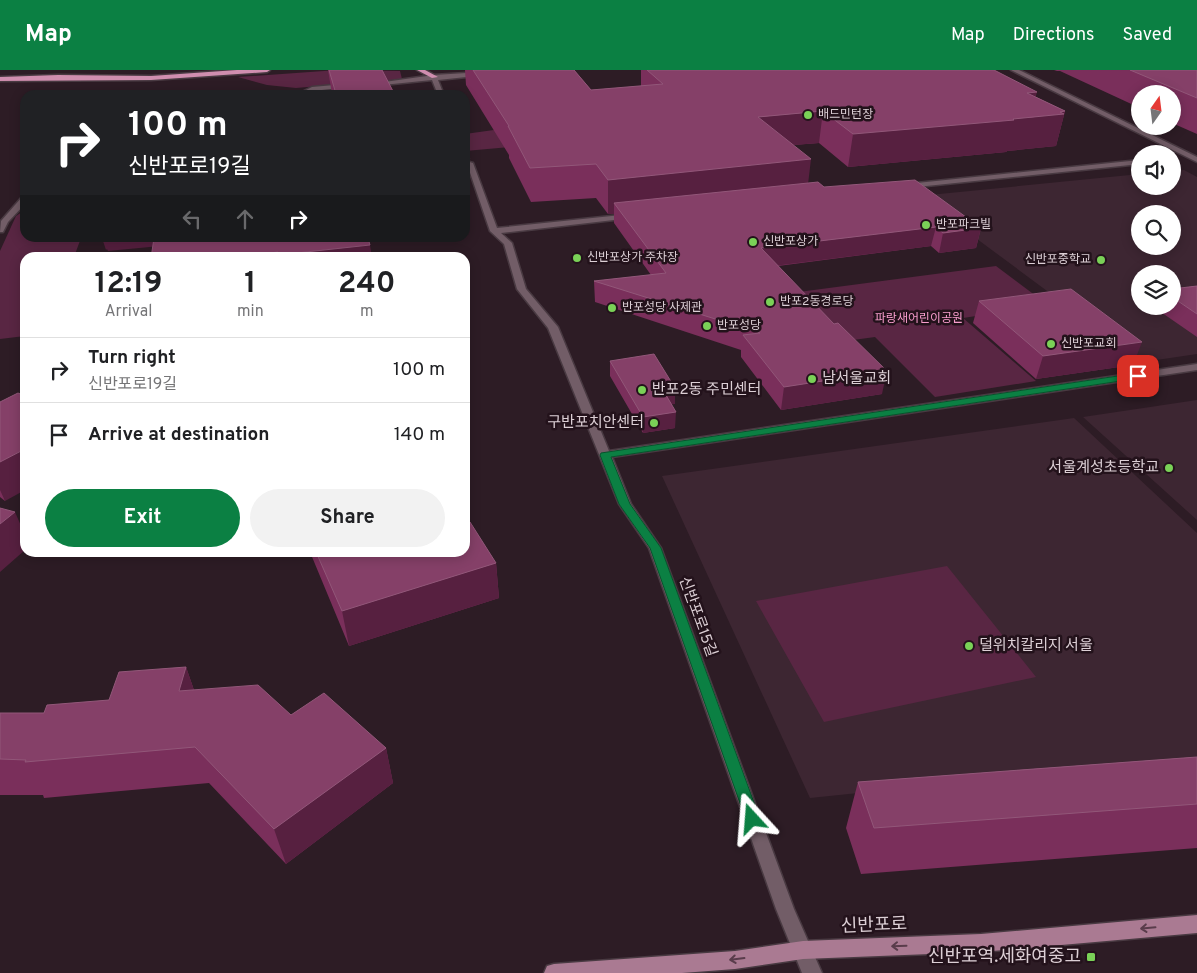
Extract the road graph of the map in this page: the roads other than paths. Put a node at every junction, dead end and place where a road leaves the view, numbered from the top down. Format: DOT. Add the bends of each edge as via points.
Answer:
graph roads {
  1 [pos="166,70"];
  2 [pos="266,70"];
  3 [pos="420,70"];
  4 [pos="1014,70"];
  5 [pos="493,73"];
  6 [pos="434,77"];
  7 [pos="50,78"];
  8 [pos="0,79"];
  9 [pos="361,85"];
  10 [pos="351,86"];
  11 [pos="312,90"];
  12 [pos="439,90"];
  13 [pos="1181,158"];
  14 [pos="1194,158"];
  15 [pos="1131,163"];
  16 [pos="470,168"];
  17 [pos="898,187"];
  18 [pos="20,204"];
  19 [pos="641,215"];
  20 [pos="0,230"];
  21 [pos="494,231"];
  22 [pos="1197,367"];
  23 [pos="605,455"];
  24 [pos="1197,924"];
  25 [pos="803,950"];
  26 [pos="554,973"];
  27 [pos="812,973"];
  1 -- 7 [label="highway"];
  2 -- 7 [label="highway" via="151,78"];
  3 -- 6 [label="highway"];
  4 -- 14 [label="street"];
  5 -- 6 [label="street"];
  6 -- 9 [label="street"];
  6 -- 12 [label="street"];
  7 -- 8 [label="highway"];
  10 -- 11 [label="street"];
  13 -- 14 [label="street"];
  15 -- 17 [label="street"];
  16 -- 21 [label="street"];
  18 -- 20 [label="street"];
  19 -- 21 [label="street"];
  21 -- 23 [label="street, 신반포로15길" via="508,243 522,288 553,327"];
  22 -- 23 [label="street"];
  23 -- 25 [label="street, 신반포로15길" via="625,504 655,548 784,909"];
  24 -- 25 [label="main road, 신반포로, one-way" via="981,943"];
  25 -- 26 [label="main road, 신반포로, one-way" via="735,960"];
  25 -- 27 [label="street, 신반포로15길"];
}
